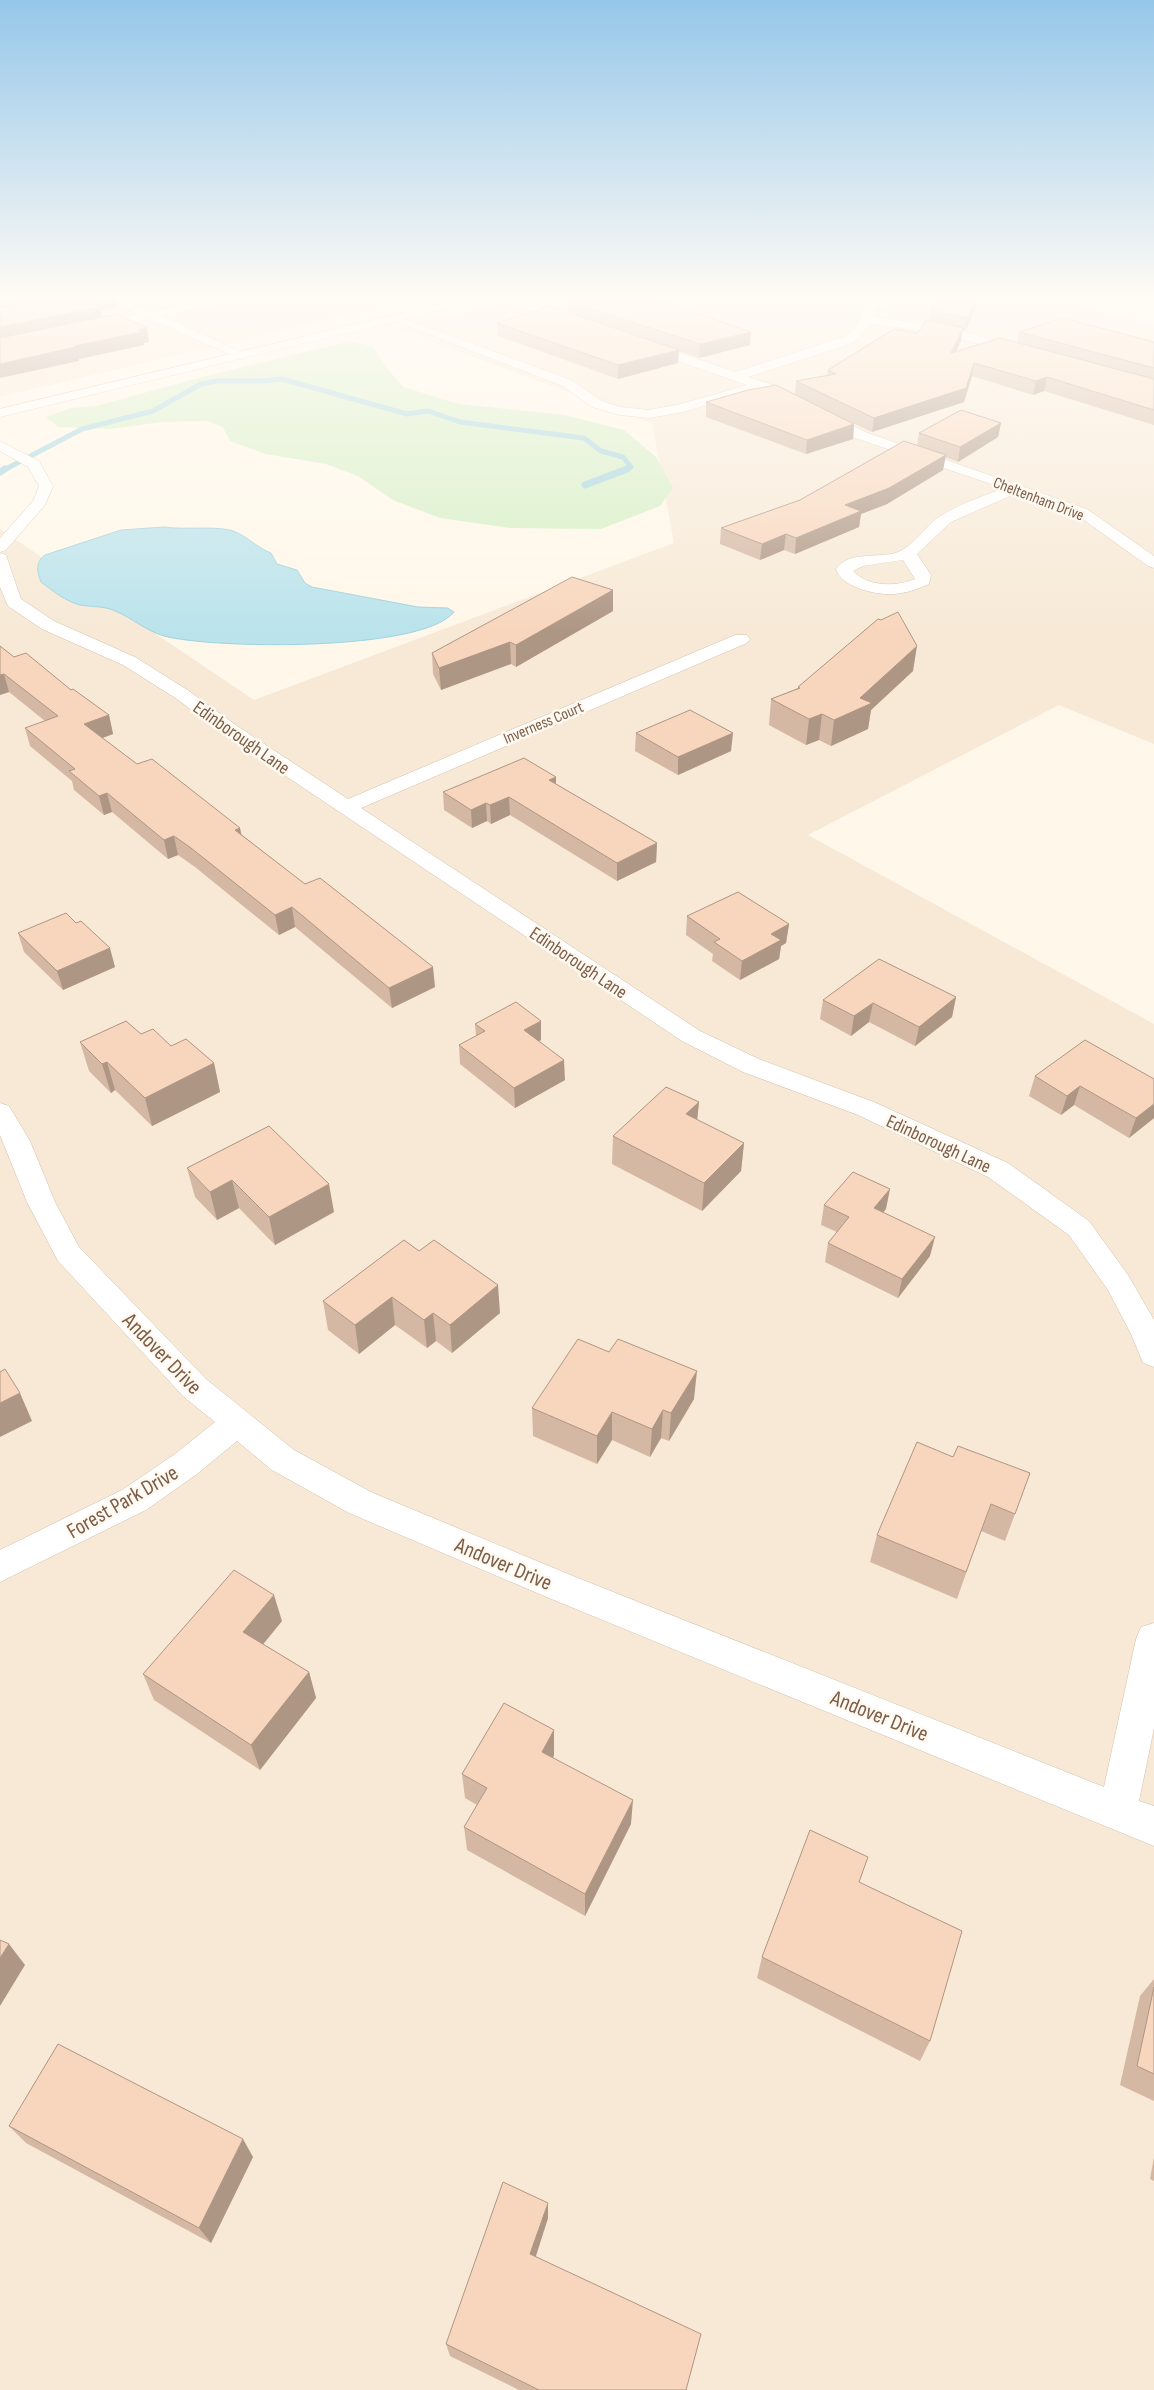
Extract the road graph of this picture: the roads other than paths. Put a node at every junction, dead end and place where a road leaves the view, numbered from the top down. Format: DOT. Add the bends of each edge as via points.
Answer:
graph roads {
  1 [pos="618,411"];
  2 [pos="669,411"];
  3 [pos="812,411"];
  4 [pos="0,445"];
  5 [pos="1016,488"];
  6 [pos="0,547"];
  7 [pos="908,554"];
  8 [pos="0,558"];
  9 [pos="1154,563"];
  10 [pos="741,639"];
  11 [pos="346,807"];
  12 [pos="0,1112"];
  13 [pos="1154,1355"];
  14 [pos="237,1423"];
  15 [pos="0,1567"];
  16 [pos="1154,1639"];
  17 [pos="1118,1811"];
  18 [pos="1154,1826"];
  1 -- 2 [label="street" via="649,414"];
  3 -- 5 [label="street, Cheltenham Drive" via="860,435"];
  4 -- 6 [label="street" via="34,464 46,486 40,502"];
  5 -- 7 [label="street" via="946,519"];
  5 -- 9 [label="street, Cheltenham Drive" via="1082,512"];
  8 -- 11 [label="street, Edinborough Lane" via="14,602 48,624 129,661"];
  10 -- 11 [label="street, Inverness Court"];
  11 -- 13 [label="street, Edinborough Lane" via="692,1036 752,1066 867,1110 998,1170 1079,1228 1118,1284 1146,1333"];
  12 -- 14 [label="street, Andover Drive" via="68,1254 195,1388"];
  14 -- 15 [label="street, Forest Park Drive" via="134,1500"];
  14 -- 17 [label="street, Andover Drive" via="283,1460 361,1503"];
  16 -- 17 [label="street"];
  17 -- 18 [label="street, Andover Drive"];
}
